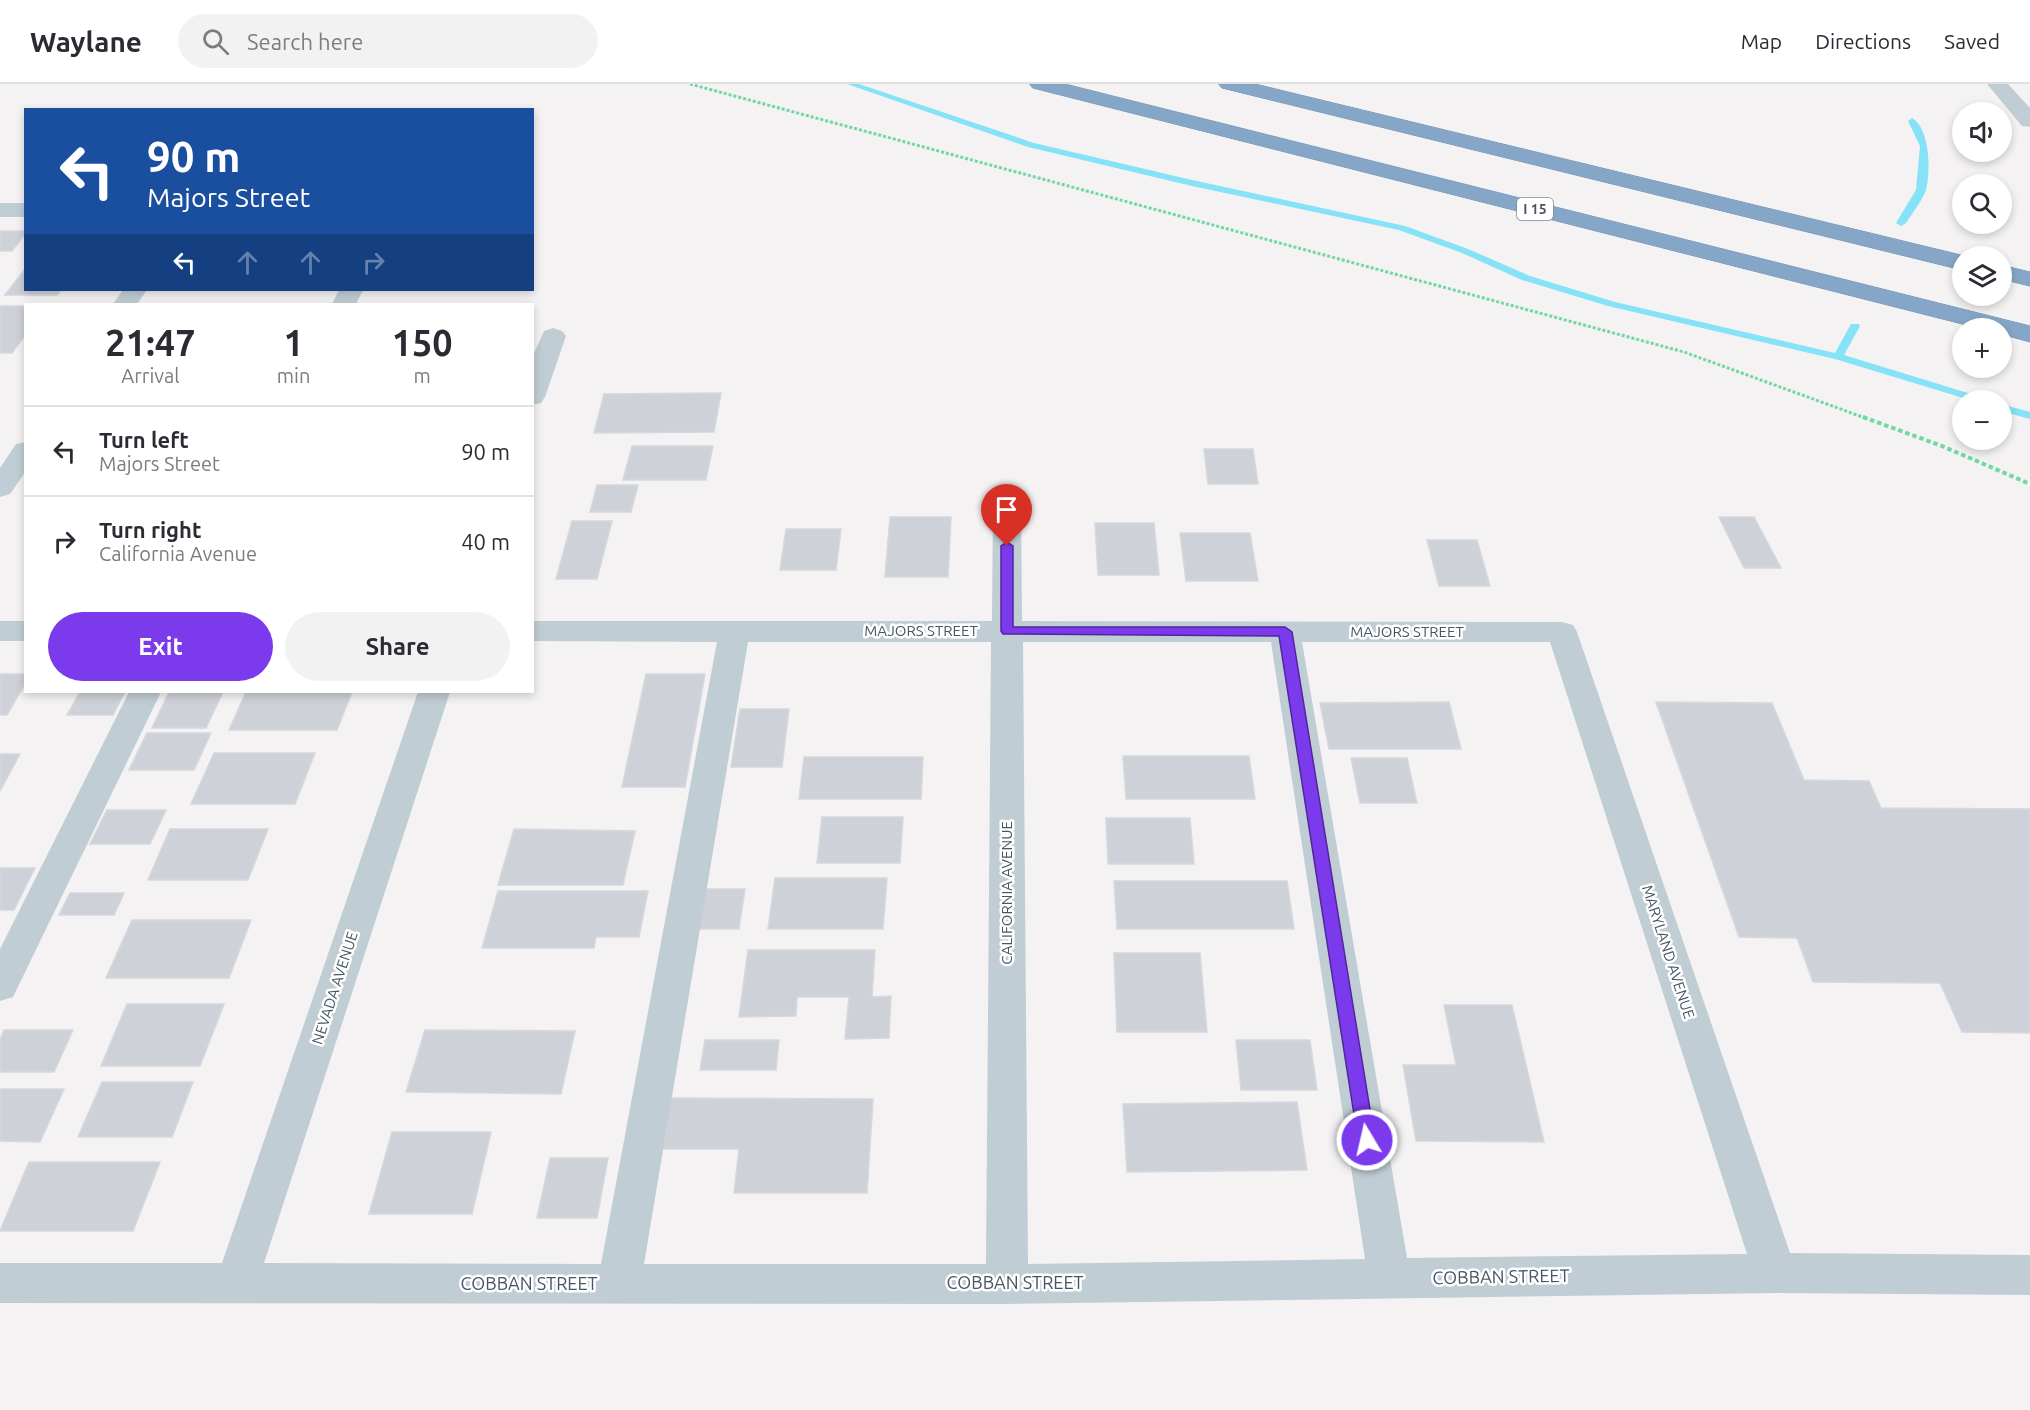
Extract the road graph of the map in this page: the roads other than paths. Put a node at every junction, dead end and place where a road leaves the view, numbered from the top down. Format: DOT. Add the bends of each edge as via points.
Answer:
graph roads {
  1 [pos="1040,84"];
  2 [pos="1229,84"];
  3 [pos="1997,84"];
  4 [pos="2030,121"];
  5 [pos="0,210"];
  6 [pos="24,210"];
  7 [pos="1952,261"];
  8 [pos="2012,275"];
  9 [pos="2030,279"];
  10 [pos="134,291"];
  11 [pos="125,303"];
  12 [pos="2030,334"];
  13 [pos="553,336"];
  14 [pos="534,391"];
  15 [pos="24,453"];
  16 [pos="0,488"];
  17 [pos="1007,503"];
  18 [pos="0,631"];
  19 [pos="24,631"];
  20 [pos="534,631"];
  21 [pos="734,631"];
  22 [pos="1007,631"];
  23 [pos="1285,632"];
  24 [pos="1562,632"];
  25 [pos="145,693"];
  26 [pos="434,693"];
  27 [pos="0,986"];
  28 [pos="1775,1273"];
  29 [pos="2030,1275"];
  30 [pos="1389,1278"];
  31 [pos="0,1283"];
  32 [pos="236,1284"];
  33 [pos="619,1284"];
  34 [pos="1007,1284"];
  1 -- 12 [label="highway, I 15"];
  2 -- 7 [label="highway"];
  3 -- 4 [label="street"];
  5 -- 6 [label="street"];
  8 -- 9 [label="highway"];
  10 -- 11 [label="street"];
  13 -- 14 [label="street"];
  15 -- 16 [label="street"];
  17 -- 22 [label="street, CALIFORNIA AVENUE"];
  18 -- 19 [label="street"];
  20 -- 21 [label="street, MAJORS STREET"];
  21 -- 22 [label="street, MAJORS STREET"];
  21 -- 33 [label="street"];
  22 -- 23 [label="street, MAJORS STREET"];
  22 -- 34 [label="street, CALIFORNIA AVENUE"];
  23 -- 24 [label="street, MAJORS STREET"];
  23 -- 30 [label="street"];
  24 -- 28 [label="street, MARYLAND AVENUE"];
  25 -- 27 [label="street"];
  26 -- 32 [label="street, NEVADA AVENUE"];
  28 -- 29 [label="street, COBBAN STREET"];
  28 -- 30 [label="street, COBBAN STREET"];
  30 -- 34 [label="street, COBBAN STREET"];
  31 -- 32 [label="street, COBBAN STREET"];
  32 -- 33 [label="street, COBBAN STREET"];
  33 -- 34 [label="street, COBBAN STREET"];
}
